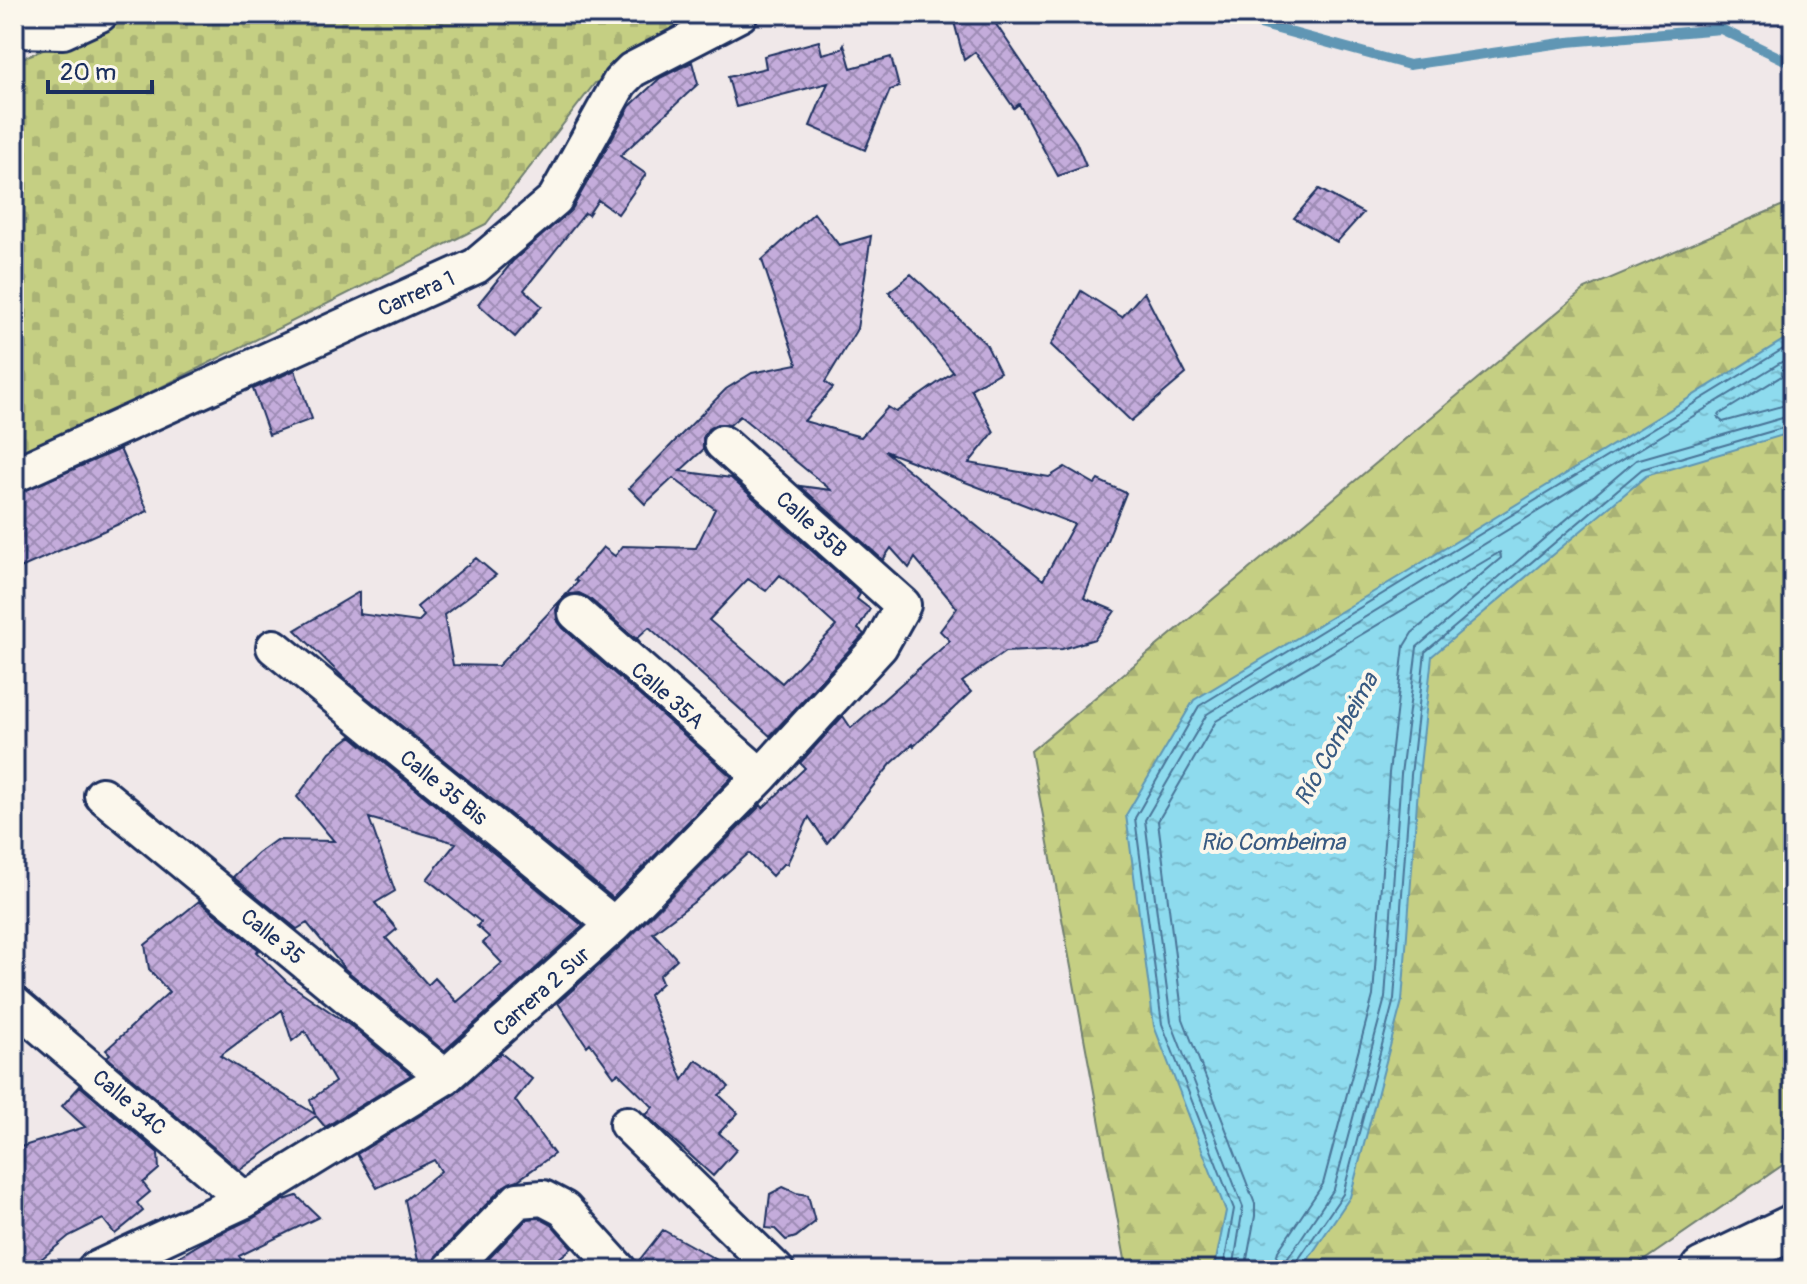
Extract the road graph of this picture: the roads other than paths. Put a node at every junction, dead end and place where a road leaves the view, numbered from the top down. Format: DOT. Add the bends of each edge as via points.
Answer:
graph roads {
  1 [pos="100,14"];
  2 [pos="740,14"];
  3 [pos="14,30"];
  4 [pos="722,443"];
  5 [pos="14,475"];
  6 [pos="903,605"];
  7 [pos="576,613"];
  8 [pos="274,647"];
  9 [pos="761,776"];
  10 [pos="102,795"];
  11 [pos="614,925"];
  12 [pos="14,1004"];
  13 [pos="445,1077"];
  14 [pos="627,1124"];
  15 [pos="245,1200"];
  16 [pos="1793,1227"];
  17 [pos="150,1259"];
  18 [pos="94,1270"];
  19 [pos="450,1270"];
  20 [pos="619,1270"];
  21 [pos="776,1270"];
  22 [pos="1703,1270"];
  1 -- 3 [label="street" via="63,31"];
  2 -- 5 [label="street, Carrera 1" via="632,70 620,82 555,199 476,266"];
  4 -- 6 [label="street, Calle 35B"];
  6 -- 9 [label="street, Carrera 2 Sur" via="880,646"];
  7 -- 9 [label="street, Calle 35A"];
  8 -- 11 [label="street, Calle 35 Bis"];
  9 -- 11 [label="street, Carrera 2 Sur"];
  10 -- 13 [label="street, Calle 35"];
  11 -- 13 [label="street, Carrera 2 Sur"];
  12 -- 15 [label="street, Calle 34C"];
  13 -- 15 [label="street, Carrera 2 Sur"];
  14 -- 21 [label="street"];
  15 -- 17 [label="street, Carrera 2 Sur"];
  16 -- 22 [label="highway"];
  17 -- 18 [label="street, Carrera 2 Sur"];
  19 -- 20 [label="street" via="518,1200 543,1198 564,1209"];
}
